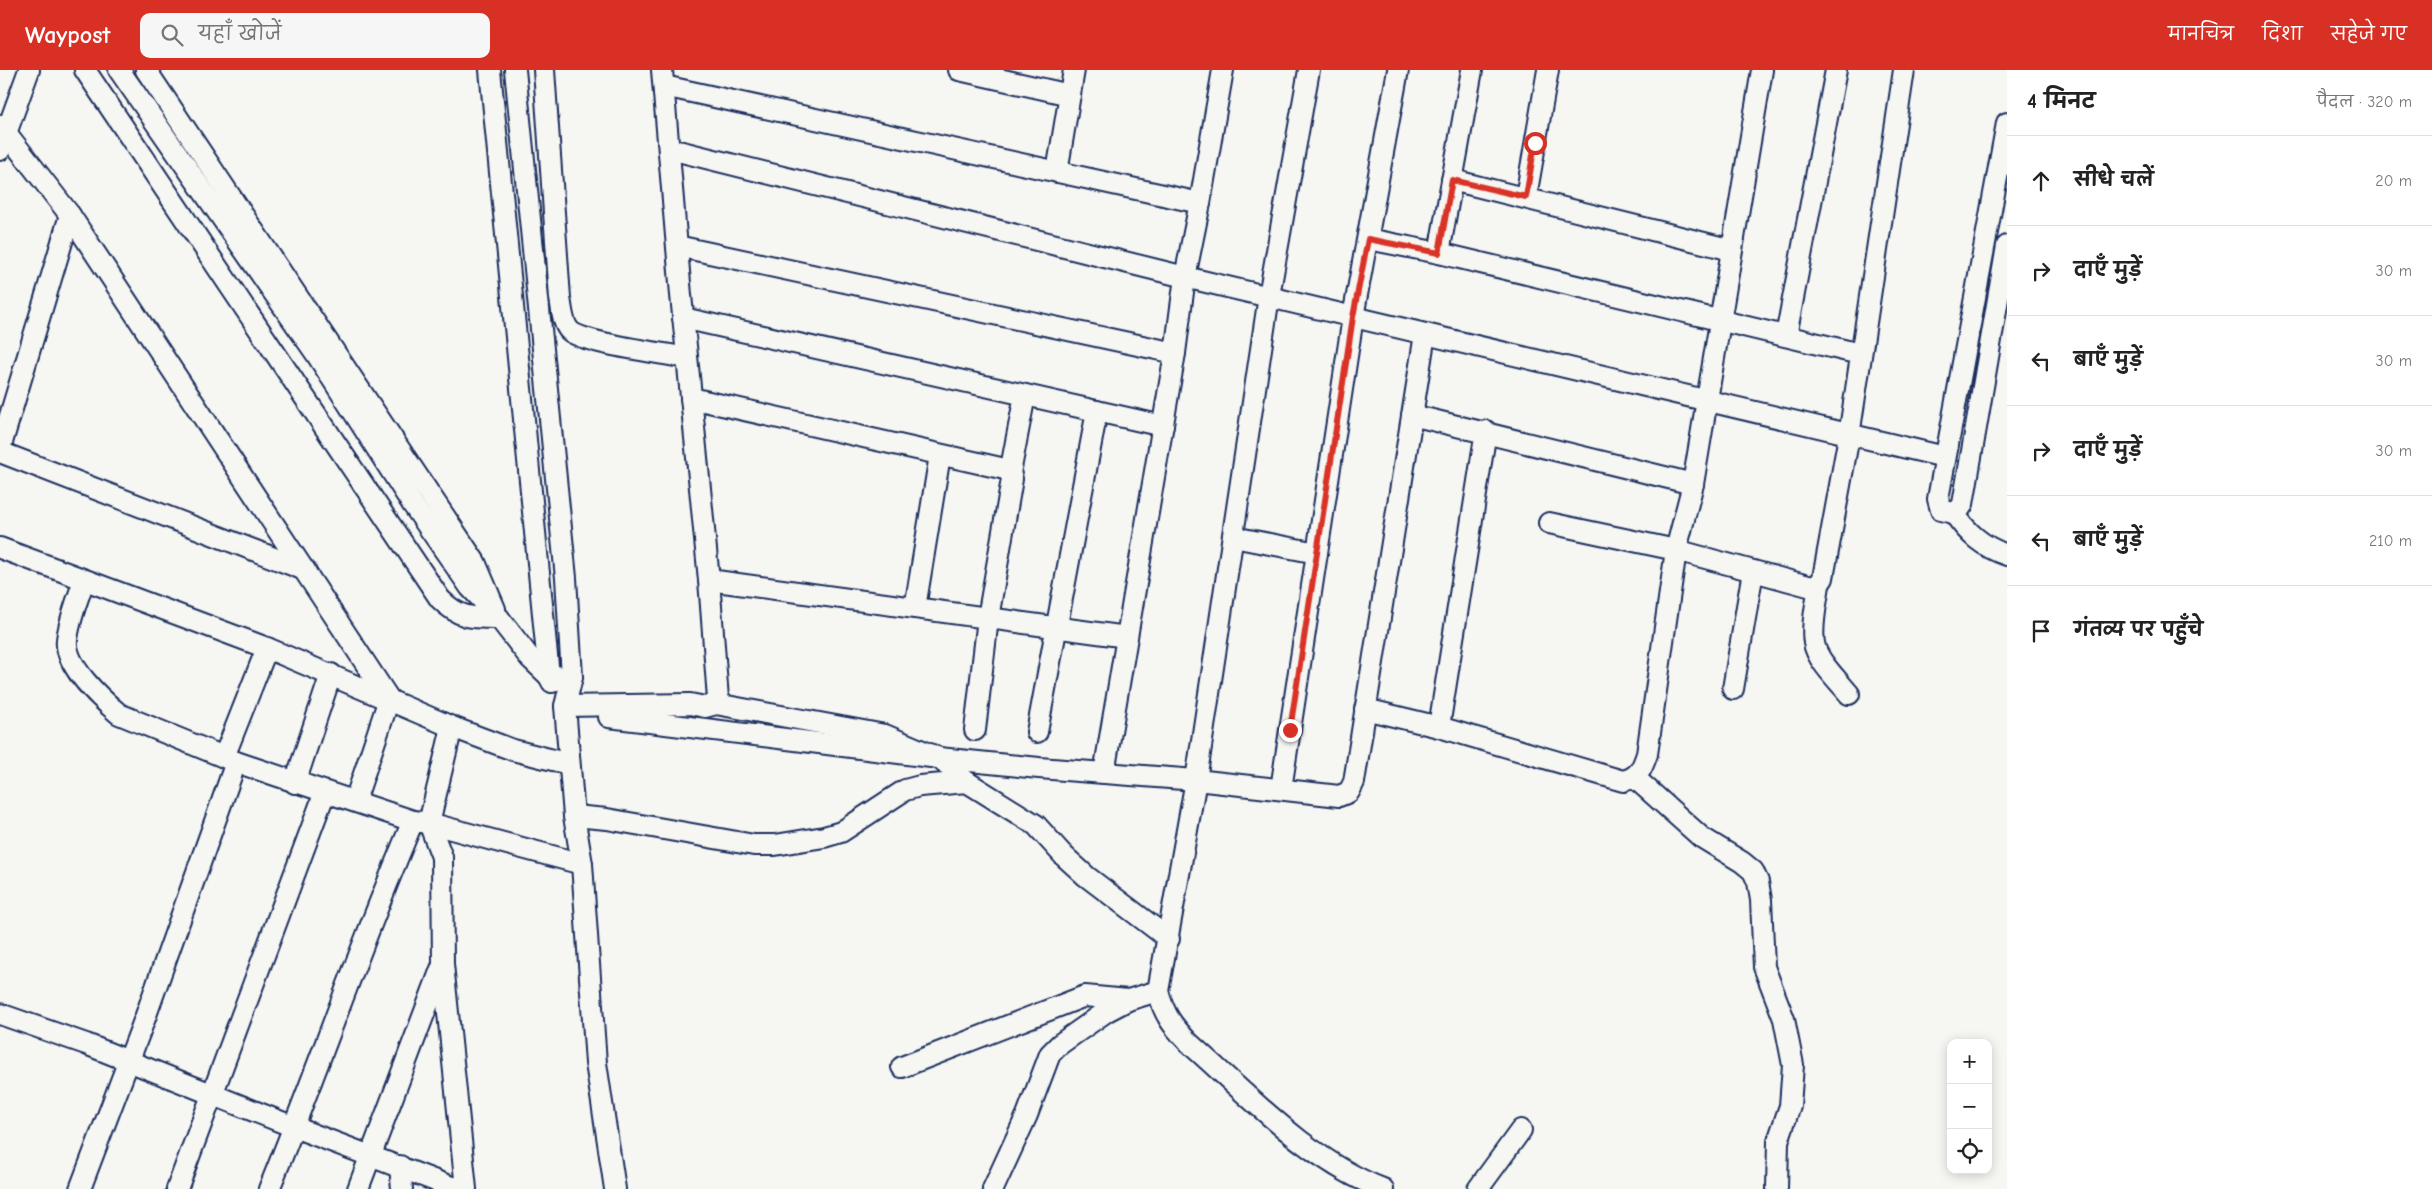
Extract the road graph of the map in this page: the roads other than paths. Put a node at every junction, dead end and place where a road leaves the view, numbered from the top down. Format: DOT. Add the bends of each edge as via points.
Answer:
graph roads {
  1 [pos="29,70"];
  2 [pos="85,70"];
  3 [pos="119,70"];
  4 [pos="146,70"];
  5 [pos="490,70"];
  6 [pos="515,70"];
  7 [pos="544,70"];
  8 [pos="959,70"];
  9 [pos="1074,70"];
  10 [pos="1223,70"];
  11 [pos="1308,70"];
  12 [pos="1398,70"];
  13 [pos="1472,70"];
  14 [pos="1548,70"];
  15 [pos="1762,70"];
  16 [pos="1836,70"];
  17 [pos="1904,70"];
  18 [pos="663,78"];
  19 [pos="1070,95"];
  20 [pos="2007,123"];
  21 [pos="2,136"];
  22 [pos="670,149"];
  23 [pos="1057,172"];
  24 [pos="1452,180"];
  25 [pos="1526,197"];
  26 [pos="1200,203"];
  27 [pos="70,216"];
  28 [pos="1368,239"];
  29 [pos="1984,245"];
  30 [pos="677,246"];
  31 [pos="2007,247"];
  32 [pos="1732,250"];
  33 [pos="1439,253"];
  34 [pos="1185,277"];
  35 [pos="1269,296"];
  36 [pos="1353,317"];
  37 [pos="683,318"];
  38 [pos="1720,320"];
  39 [pos="570,330"];
  40 [pos="1425,334"];
  41 [pos="542,335"];
  42 [pos="1786,336"];
  43 [pos="1175,353"];
  44 [pos="1860,354"];
  45 [pos="687,358"];
  46 [pos="1026,395"];
  47 [pos="691,398"];
  48 [pos="1706,402"];
  49 [pos="1097,411"];
  50 [pos="1412,415"];
  51 [pos="1163,426"];
  52 [pos="1486,432"];
  53 [pos="1849,436"];
  54 [pos="0,450"];
  55 [pos="940,455"];
  56 [pos="1945,457"];
  57 [pos="1010,473"];
  58 [pos="1693,484"];
  59 [pos="1954,512"];
  60 [pos="1549,523"];
  61 [pos="1233,537"];
  62 [pos="0,548"];
  63 [pos="1676,550"];
  64 [pos="1317,553"];
  65 [pos="2007,555"];
  66 [pos="305,570"];
  67 [pos="1753,571"];
  68 [pos="84,580"];
  69 [pos="709,580"];
  70 [pos="1819,584"];
  71 [pos="915,608"];
  72 [pos="499,618"];
  73 [pos="988,618"];
  74 [pos="1058,628"];
  75 [pos="1127,637"];
  76 [pos="267,648"];
  77 [pos="331,674"];
  78 [pos="549,676"];
  79 [pos="572,677"];
  80 [pos="1733,689"];
  81 [pos="1849,694"];
  82 [pos="389,699"];
  83 [pos="716,704"];
  84 [pos="565,706"];
  85 [pos="1365,709"];
  86 [pos="609,717"];
  87 [pos="452,727"];
  88 [pos="1439,728"];
  89 [pos="975,730"];
  90 [pos="1037,732"];
  91 [pos="939,758"];
  92 [pos="230,759"];
  93 [pos="569,764"];
  94 [pos="1104,773"];
  95 [pos="1635,778"];
  96 [pos="1196,780"];
  97 [pos="968,782"];
  98 [pos="295,783"];
  99 [pos="1281,789"];
  100 [pos="325,792"];
  101 [pos="355,801"];
  102 [pos="574,816"];
  103 [pos="421,822"];
  104 [pos="582,864"];
  105 [pos="1169,939"];
  106 [pos="443,964"];
  107 [pos="1158,991"];
  108 [pos="1128,1000"];
  109 [pos="0,1014"];
  110 [pos="129,1061"];
  111 [pos="902,1067"];
  112 [pos="212,1094"];
  113 [pos="294,1127"];
  114 [pos="1521,1130"];
  115 [pos="370,1155"];
  116 [pos="400,1166"];
  117 [pos="80,1189"];
  118 [pos="177,1189"];
  119 [pos="269,1189"];
  120 [pos="358,1189"];
  121 [pos="402,1189"];
  122 [pos="457,1189"];
  123 [pos="466,1189"];
  124 [pos="615,1189"];
  125 [pos="993,1189"];
  126 [pos="1383,1189"];
  127 [pos="1478,1189"];
  128 [pos="1777,1189"];
  1 -- 21 [label="street"];
  2 -- 72 [label="street" via="440,599 450,610 470,618"];
  3 -- 72 [label="street" via="317,355 413,505 470,587"];
  4 -- 72 [label="street" via="476,562"];
  5 -- 78 [label="street"];
  6 -- 41 [label="street"];
  7 -- 39 [label="street" via="560,298 564,323"];
  8 -- 19 [label="street"];
  9 -- 19 [label="street"];
  10 -- 26 [label="street"];
  11 -- 35 [label="street"];
  12 -- 28 [label="street"];
  13 -- 24 [label="street"];
  14 -- 25 [label="street"];
  15 -- 32 [label="street"];
  16 -- 42 [label="street"];
  17 -- 44 [label="street"];
  18 -- 22 [label="street"];
  18 -- 23 [label="street"];
  19 -- 23 [label="street"];
  20 -- 29 [label="street"];
  21 -- 27 [label="street"];
  22 -- 30 [label="street"];
  22 -- 34 [label="street"];
  23 -- 26 [label="street"];
  24 -- 25 [label="street"];
  24 -- 33 [label="street"];
  25 -- 32 [label="street"];
  26 -- 34 [label="street"];
  27 -- 54 [label="street"];
  27 -- 66 [label="street"];
  28 -- 33 [label="street"];
  28 -- 36 [label="street"];
  29 -- 31 [label="street"];
  29 -- 56 [label="street"];
  30 -- 37 [label="street"];
  30 -- 43 [label="street"];
  31 -- 59 [label="street" via="1963,504"];
  32 -- 38 [label="street"];
  33 -- 38 [label="street"];
  34 -- 35 [label="street"];
  34 -- 43 [label="street"];
  35 -- 36 [label="street"];
  35 -- 61 [label="street"];
  36 -- 40 [label="street"];
  36 -- 64 [label="street"];
  37 -- 45 [label="street"];
  37 -- 46 [label="street"];
  38 -- 42 [label="street"];
  38 -- 48 [label="street"];
  39 -- 41 [label="street"];
  39 -- 45 [label="street" via="595,340"];
  40 -- 48 [label="street"];
  40 -- 50 [label="street"];
  41 -- 79 [label="street" via="566,578"];
  42 -- 44 [label="street"];
  43 -- 51 [label="street"];
  44 -- 53 [label="street"];
  45 -- 47 [label="street"];
  46 -- 49 [label="street"];
  46 -- 57 [label="street"];
  47 -- 55 [label="street"];
  47 -- 69 [label="street"];
  48 -- 53 [label="street"];
  48 -- 58 [label="street"];
  49 -- 51 [label="street"];
  49 -- 74 [label="street"];
  50 -- 52 [label="street"];
  50 -- 85 [label="street"];
  51 -- 75 [label="street"];
  52 -- 58 [label="street"];
  52 -- 88 [label="street"];
  53 -- 56 [label="street"];
  53 -- 70 [label="street" via="1823,578"];
  54 -- 66 [label="street"];
  55 -- 57 [label="street"];
  55 -- 71 [label="street"];
  56 -- 59 [label="street" via="1939,506 1941,510"];
  57 -- 73 [label="street" via="1012,480"];
  58 -- 63 [label="street"];
  59 -- 65 [label="street" via="1975,538 1992,550"];
  60 -- 63 [label="street"];
  61 -- 64 [label="street"];
  61 -- 96 [label="street"];
  62 -- 68 [label="street"];
  63 -- 67 [label="street"];
  63 -- 95 [label="street" via="1647,754 1642,770"];
  64 -- 99 [label="street"];
  66 -- 82 [label="street"];
  67 -- 70 [label="street" via="1812,587"];
  67 -- 80 [label="street"];
  68 -- 76 [label="street"];
  68 -- 92 [label="street" via="67,640 70,662 119,714"];
  69 -- 71 [label="street"];
  69 -- 83 [label="street" via="719,691"];
  70 -- 81 [label="street" via="1814,644 1822,661"];
  71 -- 73 [label="street"];
  72 -- 78 [label="street" via="530,658"];
  73 -- 74 [label="street"];
  73 -- 89 [label="street"];
  74 -- 75 [label="street"];
  74 -- 90 [label="street"];
  75 -- 94 [label="street"];
  76 -- 77 [label="street"];
  76 -- 92 [label="street"];
  77 -- 82 [label="street"];
  77 -- 98 [label="street"];
  78 -- 79 [label="street"];
  78 -- 84 [label="street"];
  79 -- 84 [label="street"];
  82 -- 87 [label="street"];
  82 -- 101 [label="street"];
  83 -- 84 [label="street" via="705,707 690,704"];
  83 -- 91 [label="street" via="886,735"];
  84 -- 93 [label="street"];
  85 -- 88 [label="street"];
  85 -- 99 [label="street" via="1354,782 1349,792 1339,796"];
  86 -- 91 [label="street"];
  87 -- 93 [label="street" via="513,750"];
  87 -- 103 [label="street"];
  88 -- 95 [label="street" via="1623,781"];
  91 -- 94 [label="street"];
  91 -- 97 [label="street"];
  92 -- 98 [label="street"];
  92 -- 110 [label="street"];
  93 -- 102 [label="street"];
  94 -- 96 [label="street"];
  95 -- 128 [label="street" via="1701,837 1748,866 1758,882 1764,967 1784,1020 1793,1065 1790,1106 1778,1141"];
  96 -- 99 [label="street"];
  96 -- 105 [label="street"];
  97 -- 102 [label="street" via="905,790 841,832 775,845 754,845"];
  97 -- 105 [label="street" via="1036,825 1086,876"];
  98 -- 100 [label="street"];
  100 -- 101 [label="street"];
  100 -- 112 [label="street"];
  101 -- 103 [label="street"];
  102 -- 104 [label="street"];
  103 -- 104 [label="street"];
  103 -- 106 [label="street" via="442,857"];
  103 -- 113 [label="street" via="377,905"];
  104 -- 124 [label="street" via="596,1064"];
  105 -- 107 [label="street"];
  106 -- 115 [label="street"];
  106 -- 123 [label="street"];
  107 -- 108 [label="street"];
  107 -- 126 [label="street" via="1163,1010 1189,1043 1308,1147 1335,1166"];
  108 -- 111 [label="street" via="1085,996"];
  108 -- 125 [label="street" via="1107,1011 1050,1054 1027,1115"];
  109 -- 110 [label="street"];
  110 -- 112 [label="street"];
  110 -- 117 [label="street"];
  112 -- 113 [label="street"];
  112 -- 118 [label="street"];
  113 -- 115 [label="street"];
  113 -- 119 [label="street"];
  114 -- 127 [label="street"];
  115 -- 116 [label="street"];
  115 -- 120 [label="street"];
  116 -- 121 [label="street"];
  116 -- 122 [label="street"];
}
